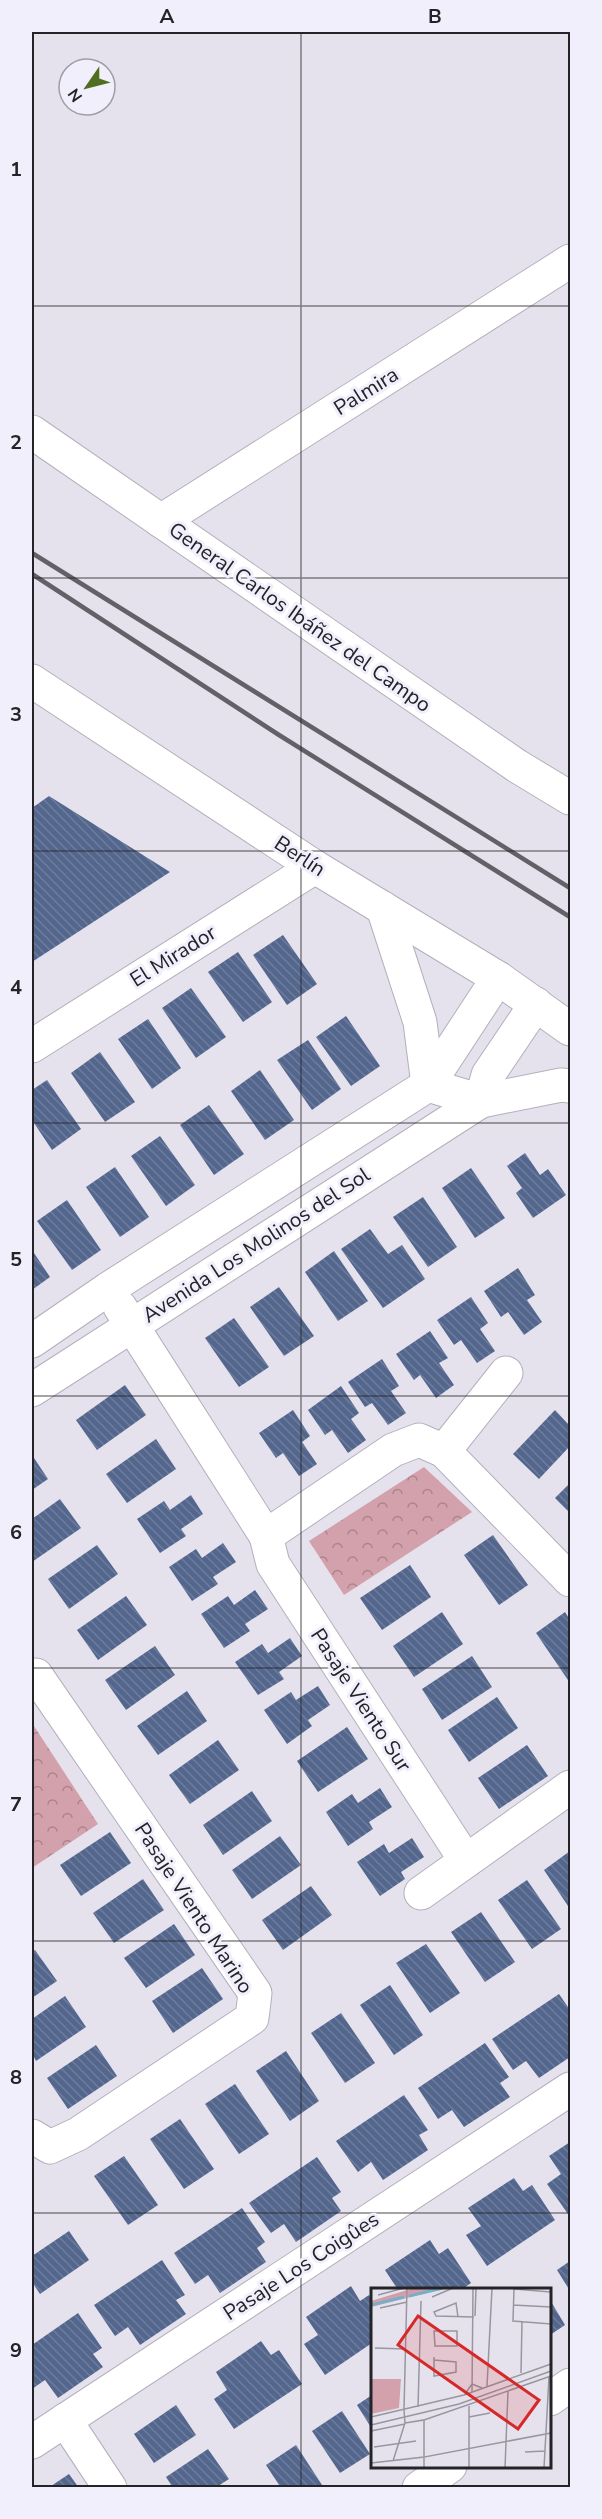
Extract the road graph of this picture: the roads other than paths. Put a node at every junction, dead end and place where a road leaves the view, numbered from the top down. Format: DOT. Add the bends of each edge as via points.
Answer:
graph roads {
  1 [pos="570,261"];
  2 [pos="32,432"];
  3 [pos="161,521"];
  4 [pos="32,681"];
  5 [pos="570,798"];
  6 [pos="315,867"];
  7 [pos="383,908"];
  8 [pos="498,978"];
  9 [pos="536,1004"];
  10 [pos="570,1029"];
  11 [pos="32,1046"];
  12 [pos="428,1085"];
  13 [pos="570,1086"];
  14 [pos="481,1101"];
  15 [pos="108,1289"];
  16 [pos="132,1325"];
  17 [pos="32,1341"];
  18 [pos="506,1373"];
  19 [pos="32,1390"];
  20 [pos="444,1451"];
  21 [pos="266,1536"];
  22 [pos="570,1580"];
  23 [pos="33,1673"];
  24 [pos="570,1787"];
  25 [pos="466,1861"];
  26 [pos="421,1893"];
  27 [pos="570,2090"];
  28 [pos="32,2136"];
  29 [pos="570,2385"];
  30 [pos="551,2398"];
  31 [pos="64,2420"];
  32 [pos="32,2442"];
  33 [pos="447,2468"];
  34 [pos="110,2487"];
  35 [pos="419,2487"];
  1 -- 3 [label="street, Palmira"];
  2 -- 3 [label="street, General Carlos Ibáñez del Campo"];
  3 -- 5 [label="street, General Carlos Ibáñez del Campo"];
  4 -- 6 [label="street, Berlín"];
  6 -- 7 [label="street, Berlín"];
  6 -- 11 [label="street, El Mirador"];
  7 -- 8 [label="street, Berlín"];
  7 -- 12 [label="street" via="420,1022"];
  8 -- 9 [label="street, Berlín"];
  8 -- 12 [label="street, Avenida Los Molinos del Sol"];
  9 -- 10 [label="street, Berlín"];
  9 -- 14 [label="street" via="488,1075"];
  12 -- 14 [label="street, Avenida Los Molinos del Sol"];
  12 -- 15 [label="street, Avenida Los Molinos del Sol"];
  13 -- 14 [label="street, Avenida Los Molinos del Sol"];
  14 -- 16 [label="street, Avenida Los Molinos del Sol"];
  15 -- 16 [label="street, Pasaje Viento Sur"];
  15 -- 17 [label="street, Avenida Los Molinos del Sol"];
  16 -- 19 [label="street, Avenida Los Molinos del Sol"];
  16 -- 21 [label="street, Pasaje Viento Sur"];
  18 -- 20 [label="street"];
  20 -- 21 [label="street" via="419,1440 393,1450"];
  20 -- 22 [label="street"];
  21 -- 25 [label="street, Pasaje Viento Sur" via="273,1564"];
  23 -- 28 [label="street, Pasaje Viento Marino" via="255,1993 252,2018 78,2134 50,2147"];
  24 -- 25 [label="street"];
  25 -- 26 [label="street"];
  27 -- 31 [label="street, Pasaje Los Coigûes"];
  29 -- 30 [label="street"];
  31 -- 32 [label="street, Pasaje Los Coigûes"];
  31 -- 34 [label="street"];
  33 -- 35 [label="street"];
}
